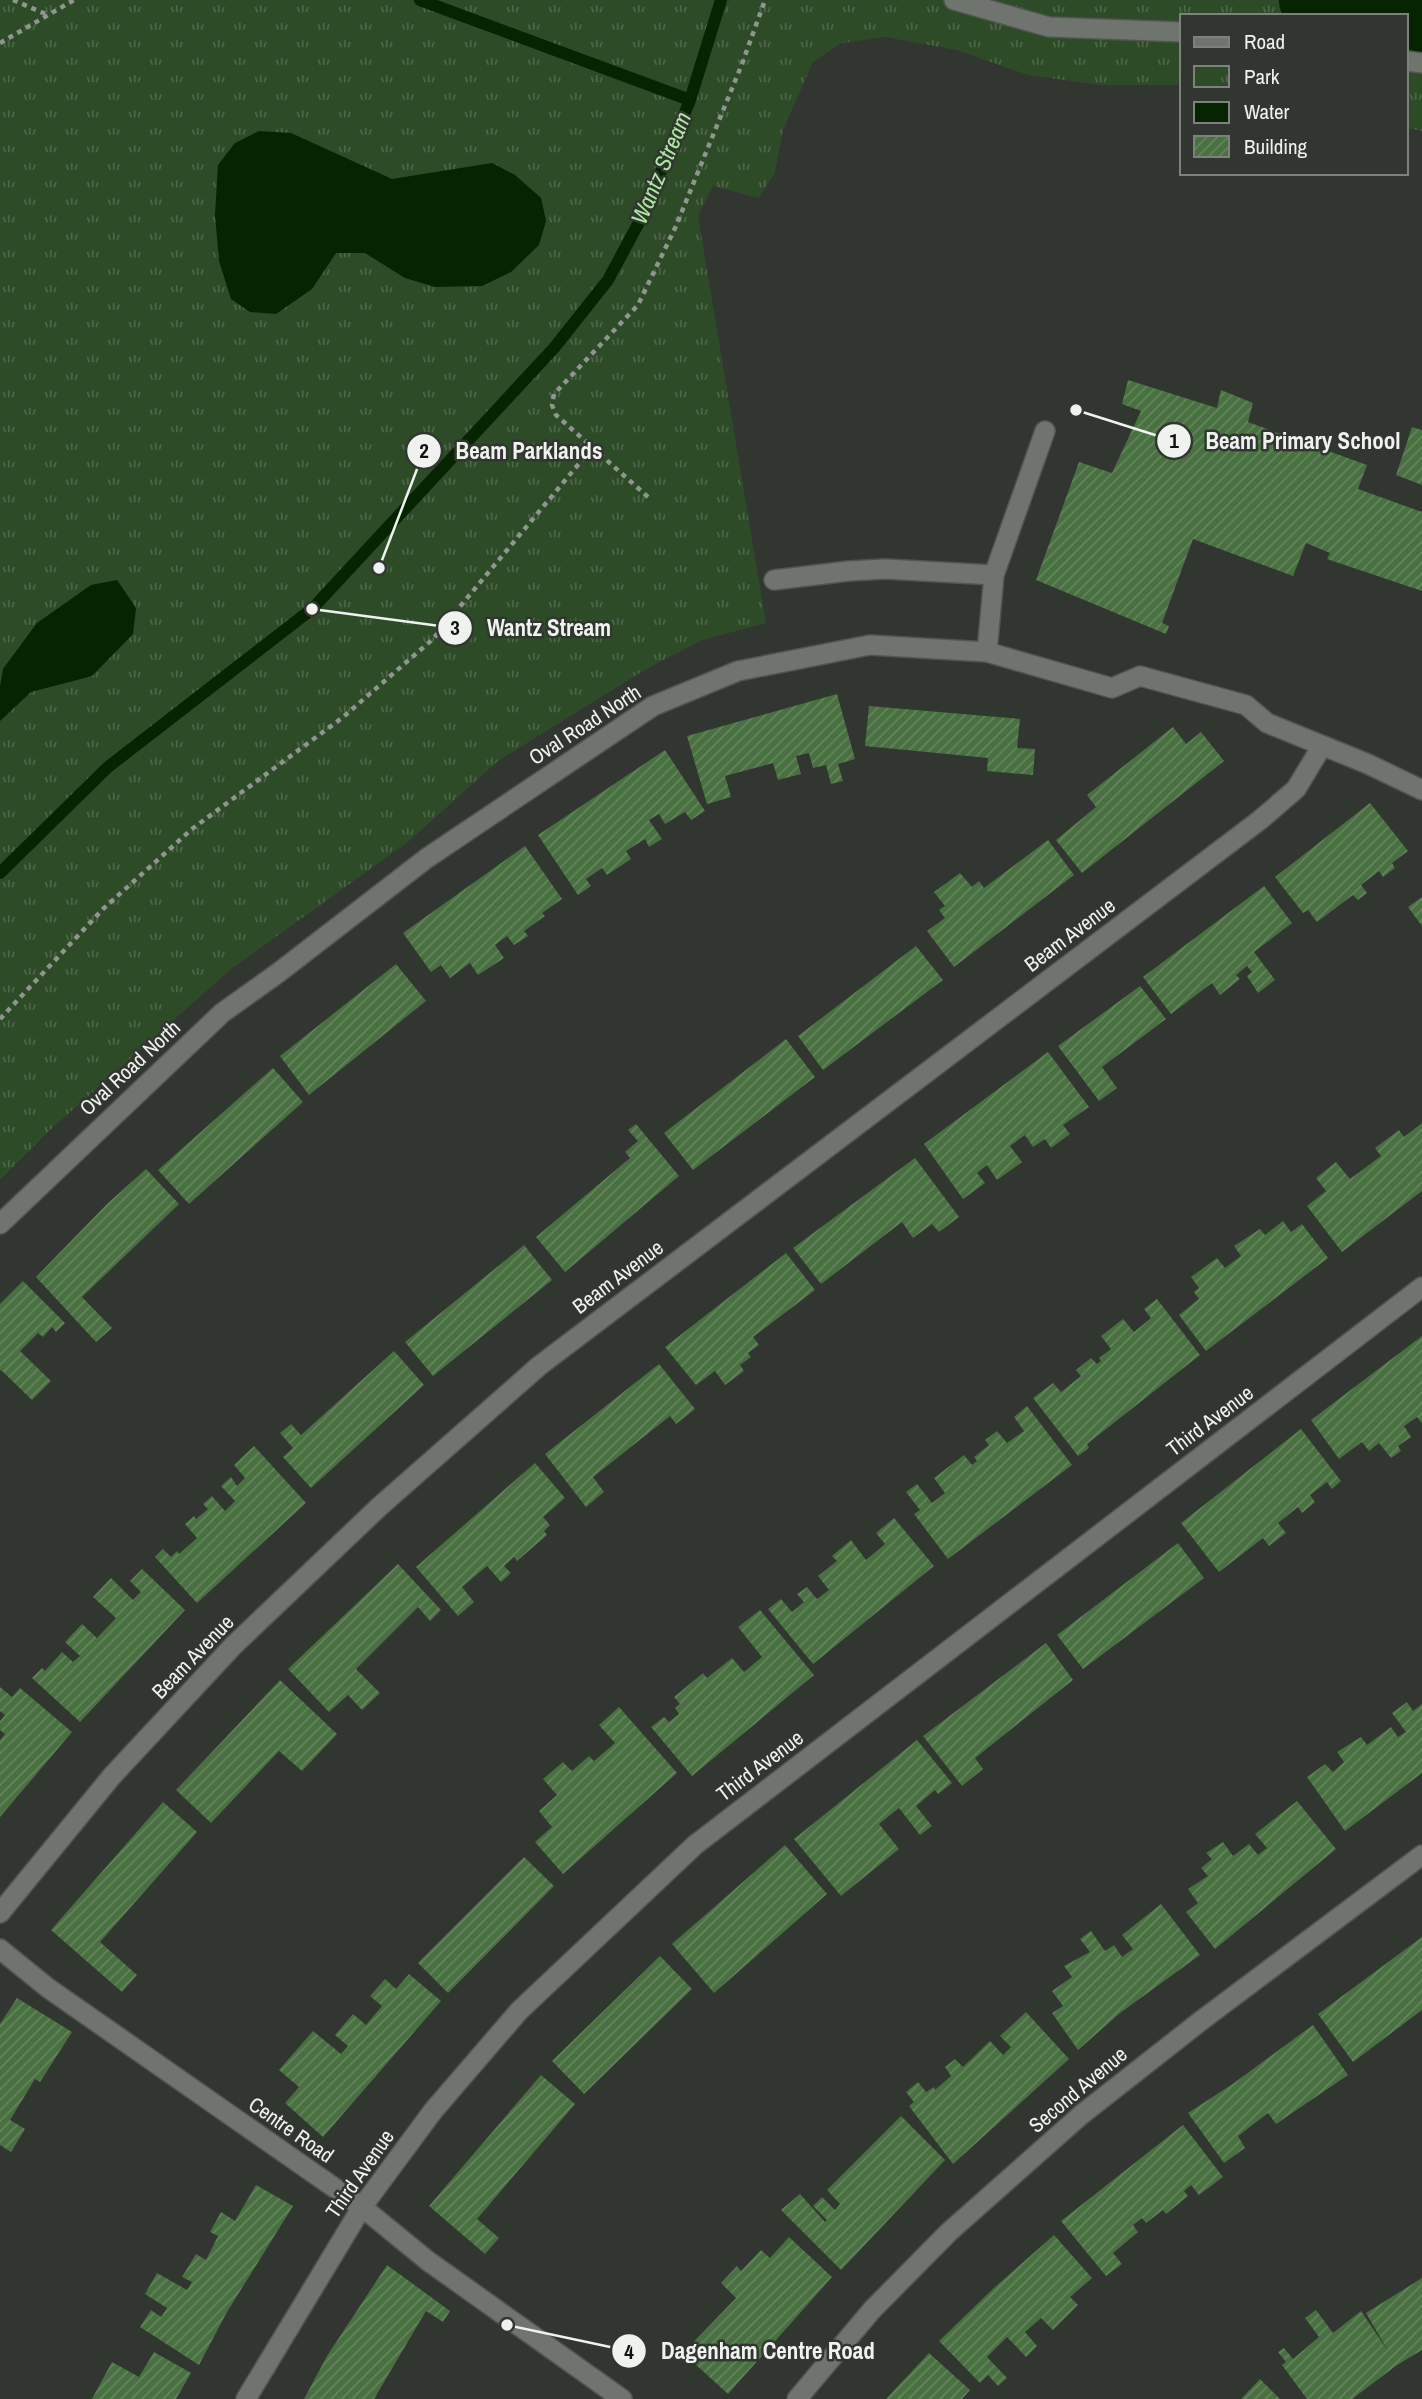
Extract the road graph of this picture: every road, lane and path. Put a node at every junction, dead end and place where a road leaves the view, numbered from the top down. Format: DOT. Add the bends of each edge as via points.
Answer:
graph roads {
  1 [pos="13,0"];
  2 [pos="74,0"];
  3 [pos="765,0"];
  4 [pos="954,0"];
  5 [pos="48,15"];
  6 [pos="1180,32"];
  7 [pos="0,43"];
  8 [pos="1045,431"];
  9 [pos="592,448"];
  10 [pos="648,497"];
  11 [pos="994,575"];
  12 [pos="774,580"];
  13 [pos="987,652"];
  14 [pos="1322,746"];
  15 [pos="1422,790"];
  16 [pos="0,1019"];
  17 [pos="0,1224"];
  18 [pos="1422,1287"];
  19 [pos="1422,1855"];
  20 [pos="0,1913"];
  21 [pos="0,1949"];
  22 [pos="362,2207"];
  23 [pos="246,2399"];
  24 [pos="622,2399"];
  25 [pos="797,2399"];
  1 -- 5 [label="path"];
  2 -- 5 [label="path"];
  3 -- 9 [label="path" via="676,226 638,305 554,394 556,415"];
  4 -- 6 [label="street" via="1049,27"];
  5 -- 7 [label="path"];
  8 -- 11 [label="street"];
  9 -- 10 [label="path"];
  9 -- 16 [label="path" via="433,639 342,718 192,829 103,909"];
  11 -- 12 [label="street" via="885,569"];
  11 -- 13 [label="street"];
  13 -- 14 [label="street, Oval Road North" via="1112,688 1140,676 1193,689 1246,705 1267,723"];
  13 -- 17 [label="street, Oval Road North" via="870,645 738,671 653,706 427,858 222,1013"];
  14 -- 15 [label="street, Oval Road North"];
  14 -- 20 [label="street, Beam Avenue" via="1296,789 1260,820 539,1366 379,1507 233,1646 112,1776"];
  18 -- 22 [label="street, Third Avenue" via="695,1845 519,2011 433,2110"];
  19 -- 25 [label="street, Second Avenue" via="1081,2115 872,2310"];
  21 -- 22 [label="street, Centre Road"];
  22 -- 23 [label="street, Third Avenue"];
  22 -- 24 [label="street, Centre Road" via="428,2261"];
}
